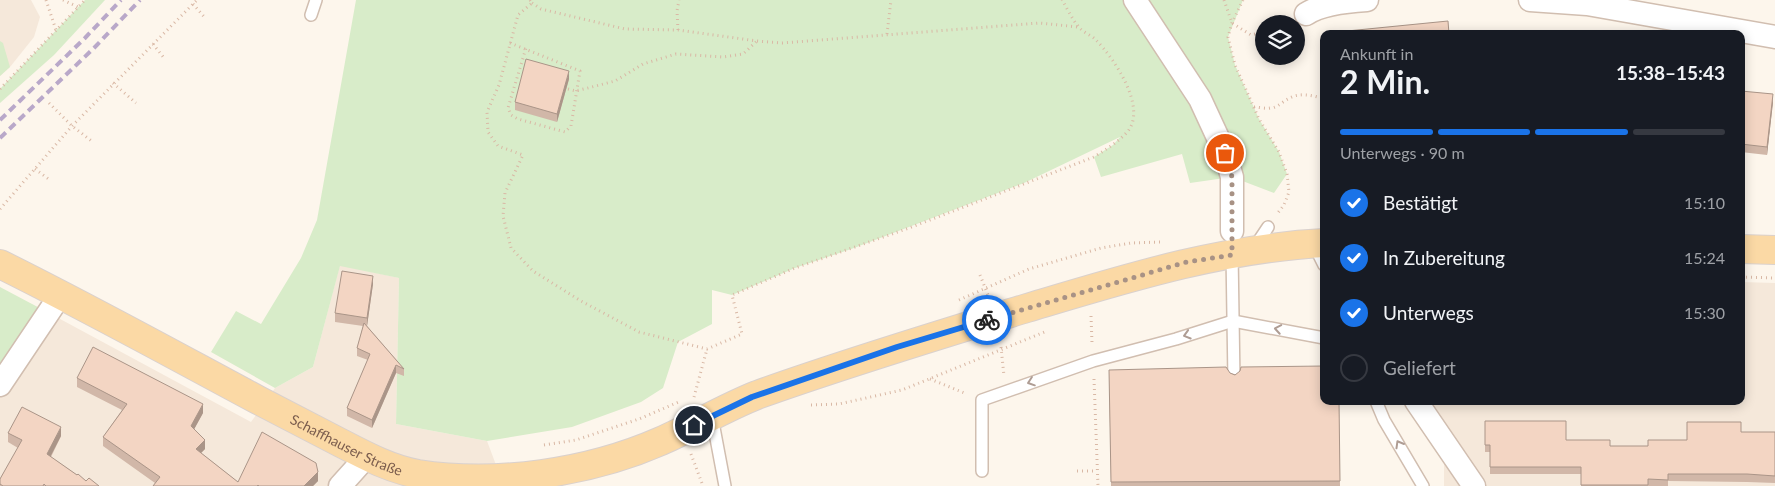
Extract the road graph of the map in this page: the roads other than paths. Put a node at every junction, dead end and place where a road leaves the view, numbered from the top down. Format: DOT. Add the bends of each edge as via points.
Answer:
graph roads {
  1 [pos="316,0"];
  2 [pos="1134,0"];
  3 [pos="1367,0"];
  4 [pos="1530,0"];
  5 [pos="1306,14"];
  6 [pos="312,15"];
  7 [pos="1740,30"];
  8 [pos="1745,31"];
  9 [pos="1775,36"];
  10 [pos="1268,227"];
  11 [pos="1239,245"];
  12 [pos="1745,249"];
  13 [pos="1320,250"];
  14 [pos="1775,250"];
  15 [pos="0,264"];
  16 [pos="61,294"];
  17 [pos="1233,321"];
  18 [pos="1320,337"];
  19 [pos="1234,380"];
  20 [pos="0,385"];
  21 [pos="1378,405"];
  22 [pos="1419,405"];
  23 [pos="703,407"];
  24 [pos="366,456"];
  25 [pos="1456,460"];
  26 [pos="982,471"];
  27 [pos="442,481"];
  28 [pos="340,486"];
  29 [pos="725,486"];
  30 [pos="1423,486"];
  31 [pos="1457,486"];
  32 [pos="1474,486"];
  1 -- 6 [label="lane"];
  2 -- 11 [label="street" via="1200,99 1225,153 1232,177"];
  3 -- 5 [label="street"];
  4 -- 7 [label="street" via="1587,4"];
  8 -- 9 [label="street"];
  10 -- 11 [label="lane"];
  11 -- 13 [label="main road, Schaffhauser Straße"];
  11 -- 17 [label="lane"];
  11 -- 23 [label="main road, Schaffhauser Straße" via="906,344 752,397"];
  12 -- 14 [label="main road"];
  15 -- 16 [label="main road, Schaffhauser Straße"];
  16 -- 20 [label="street"];
  16 -- 24 [label="main road, Schaffhauser Straße"];
  18 -- 17 [label="lane, one-way"];
  17 -- 19 [label="lane"];
  17 -- 26 [label="lane, one-way" via="1093,361 982,400"];
  30 -- 21 [label="lane, one-way"];
  22 -- 25 [label="street"];
  23 -- 27 [label="main road, Schaffhauser Straße" via="660,441 612,460 530,476"];
  23 -- 29 [label="lane"];
  24 -- 27 [label="main road, Schaffhauser Straße"];
  24 -- 28 [label="street"];
  25 -- 31 [label="street"];
  25 -- 32 [label="street"];
}
